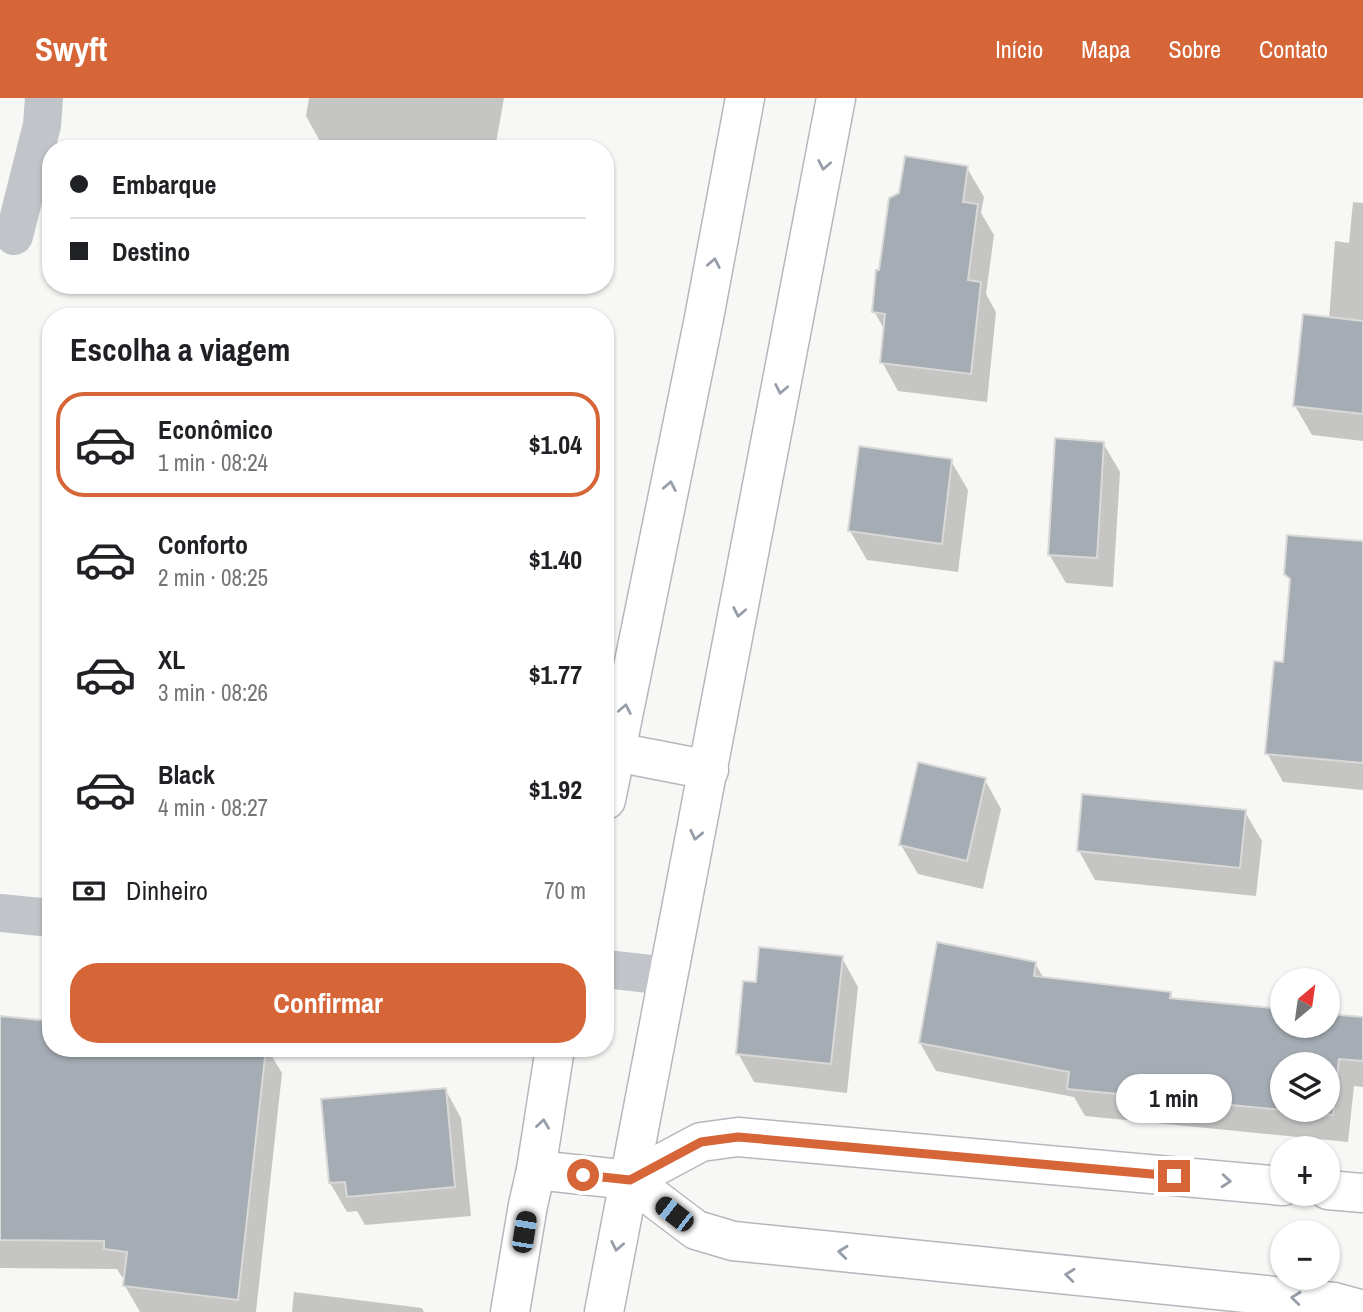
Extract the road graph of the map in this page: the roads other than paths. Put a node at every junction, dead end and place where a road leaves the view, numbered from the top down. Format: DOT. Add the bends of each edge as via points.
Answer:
graph roads {
  1 [pos="44,98"];
  2 [pos="745,98"];
  3 [pos="836,98"];
  4 [pos="14,236"];
  5 [pos="616,752"];
  6 [pos="614,762"];
  7 [pos="709,770"];
  8 [pos="0,913"];
  9 [pos="42,917"];
  10 [pos="614,970"];
  11 [pos="667,976"];
  12 [pos="554,1057"];
  13 [pos="536,1170"];
  14 [pos="630,1180"];
  15 [pos="1270,1185"];
  16 [pos="1340,1191"];
  17 [pos="1363,1193"];
  18 [pos="1363,1310"];
  19 [pos="510,1312"];
  20 [pos="604,1312"];
  1 -- 4 [label="street" via="42,125"];
  5 -- 2 [label="street, one-way"];
  3 -- 7 [label="street, one-way"];
  5 -- 6 [label="street"];
  5 -- 7 [label="street"];
  7 -- 11 [label="street, one-way"];
  8 -- 9 [label="street"];
  10 -- 11 [label="street"];
  11 -- 14 [label="street"];
  13 -- 12 [label="street, one-way"];
  13 -- 14 [label="street"];
  13 -- 19 [label="street"];
  14 -- 15 [label="street, one-way" via="701,1142 738,1137"];
  18 -- 14 [label="street, one-way" via="1335,1302 733,1241 696,1230"];
  14 -- 20 [label="street, one-way"];
  16 -- 17 [label="street"];
}
